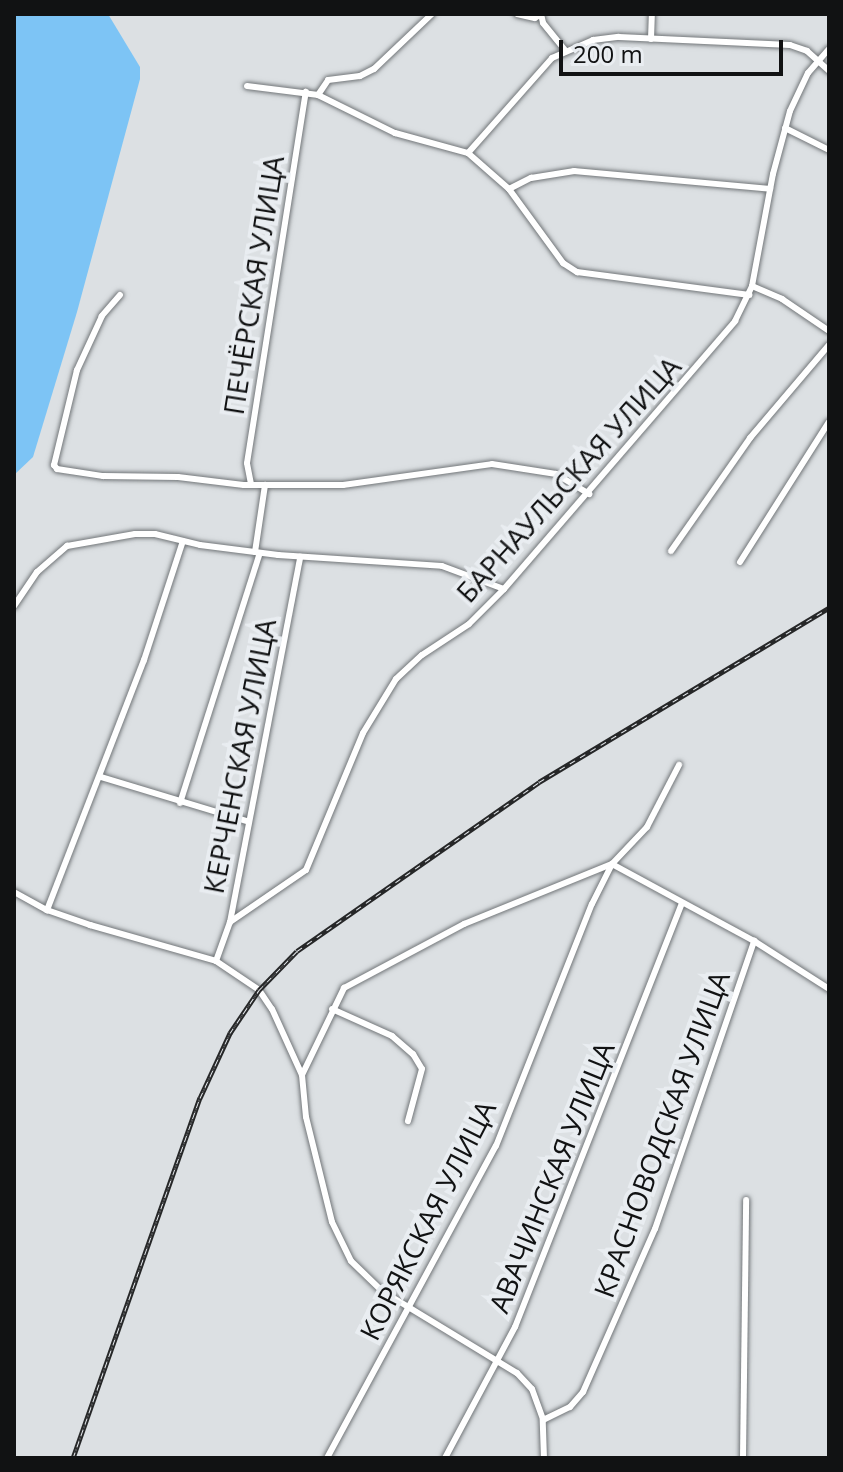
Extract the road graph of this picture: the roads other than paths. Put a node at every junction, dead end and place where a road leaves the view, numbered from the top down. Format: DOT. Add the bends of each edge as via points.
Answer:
graph roads {
  1 [pos="432,14"];
  2 [pos="517,14"];
  3 [pos="541,14"];
  4 [pos="652,14"];
  5 [pos="651,39"];
  6 [pos="829,49"];
  7 [pos="565,50"];
  8 [pos="817,62"];
  9 [pos="829,71"];
  10 [pos="247,86"];
  11 [pos="306,92"];
  12 [pos="318,95"];
  13 [pos="785,128"];
  14 [pos="829,150"];
  15 [pos="468,153"];
  16 [pos="509,189"];
  17 [pos="770,189"];
  18 [pos="752,286"];
  19 [pos="120,295"];
  20 [pos="749,295"];
  21 [pos="829,331"];
  22 [pos="829,345"];
  23 [pos="829,422"];
  24 [pos="251,484"];
  25 [pos="265,485"];
  26 [pos="589,494"];
  27 [pos="183,541"];
  28 [pos="671,551"];
  29 [pos="258,553"];
  30 [pos="300,557"];
  31 [pos="740,562"];
  32 [pos="504,589"];
  33 [pos="14,606"];
  34 [pos="679,765"];
  35 [pos="101,777"];
  36 [pos="180,803"];
  37 [pos="247,821"];
  38 [pos="612,864"];
  39 [pos="14,892"];
  40 [pos="682,904"];
  41 [pos="47,910"];
  42 [pos="230,922"];
  43 [pos="754,941"];
  44 [pos="216,961"];
  45 [pos="829,989"];
  46 [pos="332,1009"];
  47 [pos="302,1075"];
  48 [pos="408,1121"];
  49 [pos="746,1200"];
  50 [pos="407,1307"];
  51 [pos="499,1361"];
  52 [pos="543,1420"];
  53 [pos="327,1458"];
  54 [pos="445,1458"];
  55 [pos="544,1458"];
  56 [pos="743,1458"];
  1 -- 12 [label="street" via="374,69 328,80"];
  2 -- 3 [label="street"];
  3 -- 7 [label="street"];
  4 -- 5 [label="street"];
  5 -- 7 [label="street" via="606,38"];
  5 -- 8 [label="street" via="790,45"];
  6 -- 8 [label="street, БАРНАУЛЬСКАЯ УЛИЦА"];
  7 -- 15 [label="street" via="547,63"];
  8 -- 9 [label="street"];
  8 -- 13 [label="street, БАРНАУЛЬСКАЯ УЛИЦА" via="797,94"];
  10 -- 11 [label="street"];
  11 -- 12 [label="street"];
  11 -- 24 [label="street, ПЕЧЁРСКАЯ УЛИЦА" via="247,463"];
  12 -- 15 [label="street" via="395,133"];
  13 -- 14 [label="street"];
  13 -- 17 [label="street, БАРНАУЛЬСКАЯ УЛИЦА"];
  15 -- 16 [label="street"];
  16 -- 17 [label="street" via="531,178 574,171"];
  16 -- 20 [label="street" via="571,269"];
  17 -- 18 [label="street, БАРНАУЛЬСКАЯ УЛИЦА"];
  18 -- 20 [label="street, БАРНАУЛЬСКАЯ УЛИЦА"];
  18 -- 21 [label="street"];
  19 -- 24 [label="street" via="102,316 77,370 54,465 66,471"];
  20 -- 26 [label="street, БАРНАУЛЬСКАЯ УЛИЦА" via="735,321"];
  22 -- 28 [label="street" via="750,438"];
  23 -- 31 [label="street"];
  24 -- 25 [label="street"];
  25 -- 26 [label="street" via="343,485 492,464 556,474"];
  25 -- 29 [label="street"];
  26 -- 32 [label="street, БАРНАУЛЬСКАЯ УЛИЦА"];
  27 -- 29 [label="street"];
  27 -- 33 [label="street" via="135,534 67,546 37,572"];
  27 -- 35 [label="street"];
  29 -- 30 [label="street"];
  29 -- 36 [label="street"];
  30 -- 32 [label="street" via="442,566"];
  30 -- 37 [label="street, КЕРЧЕНСКАЯ УЛИЦА"];
  32 -- 42 [label="street, БАРНАУЛЬСКАЯ УЛИЦА" via="469,624 396,679 363,733 306,870"];
  34 -- 38 [label="street" via="647,827"];
  35 -- 36 [label="street"];
  35 -- 41 [label="street"];
  36 -- 37 [label="street"];
  37 -- 42 [label="street, КЕРЧЕНСКАЯ УЛИЦА"];
  38 -- 40 [label="street"];
  38 -- 46 [label="street" via="417,947 352,982"];
  38 -- 50 [label="street, КОРЯКСКАЯ УЛИЦА" via="496,1146"];
  39 -- 41 [label="street"];
  40 -- 43 [label="street"];
  40 -- 51 [label="street, АВАЧИНСКАЯ УЛИЦА"];
  41 -- 44 [label="street"];
  42 -- 44 [label="street, КЕРЧЕНСКАЯ УЛИЦА"];
  43 -- 45 [label="street"];
  43 -- 52 [label="street, КРАСНОВОДСКАЯ УЛИЦА" via="671,1188 628,1293 583,1392 570,1407"];
  44 -- 47 [label="street" via="266,998"];
  46 -- 47 [label="street"];
  46 -- 48 [label="street" via="392,1036 413,1054 422,1069"];
  47 -- 50 [label="street" via="306,1117 341,1244 364,1277"];
  49 -- 56 [label="street"];
  50 -- 51 [label="street"];
  50 -- 53 [label="street, КОРЯКСКАЯ УЛИЦА"];
  51 -- 52 [label="street" via="532,1389"];
  51 -- 54 [label="street, АВАЧИНСКАЯ УЛИЦА"];
  52 -- 55 [label="street"];
}
